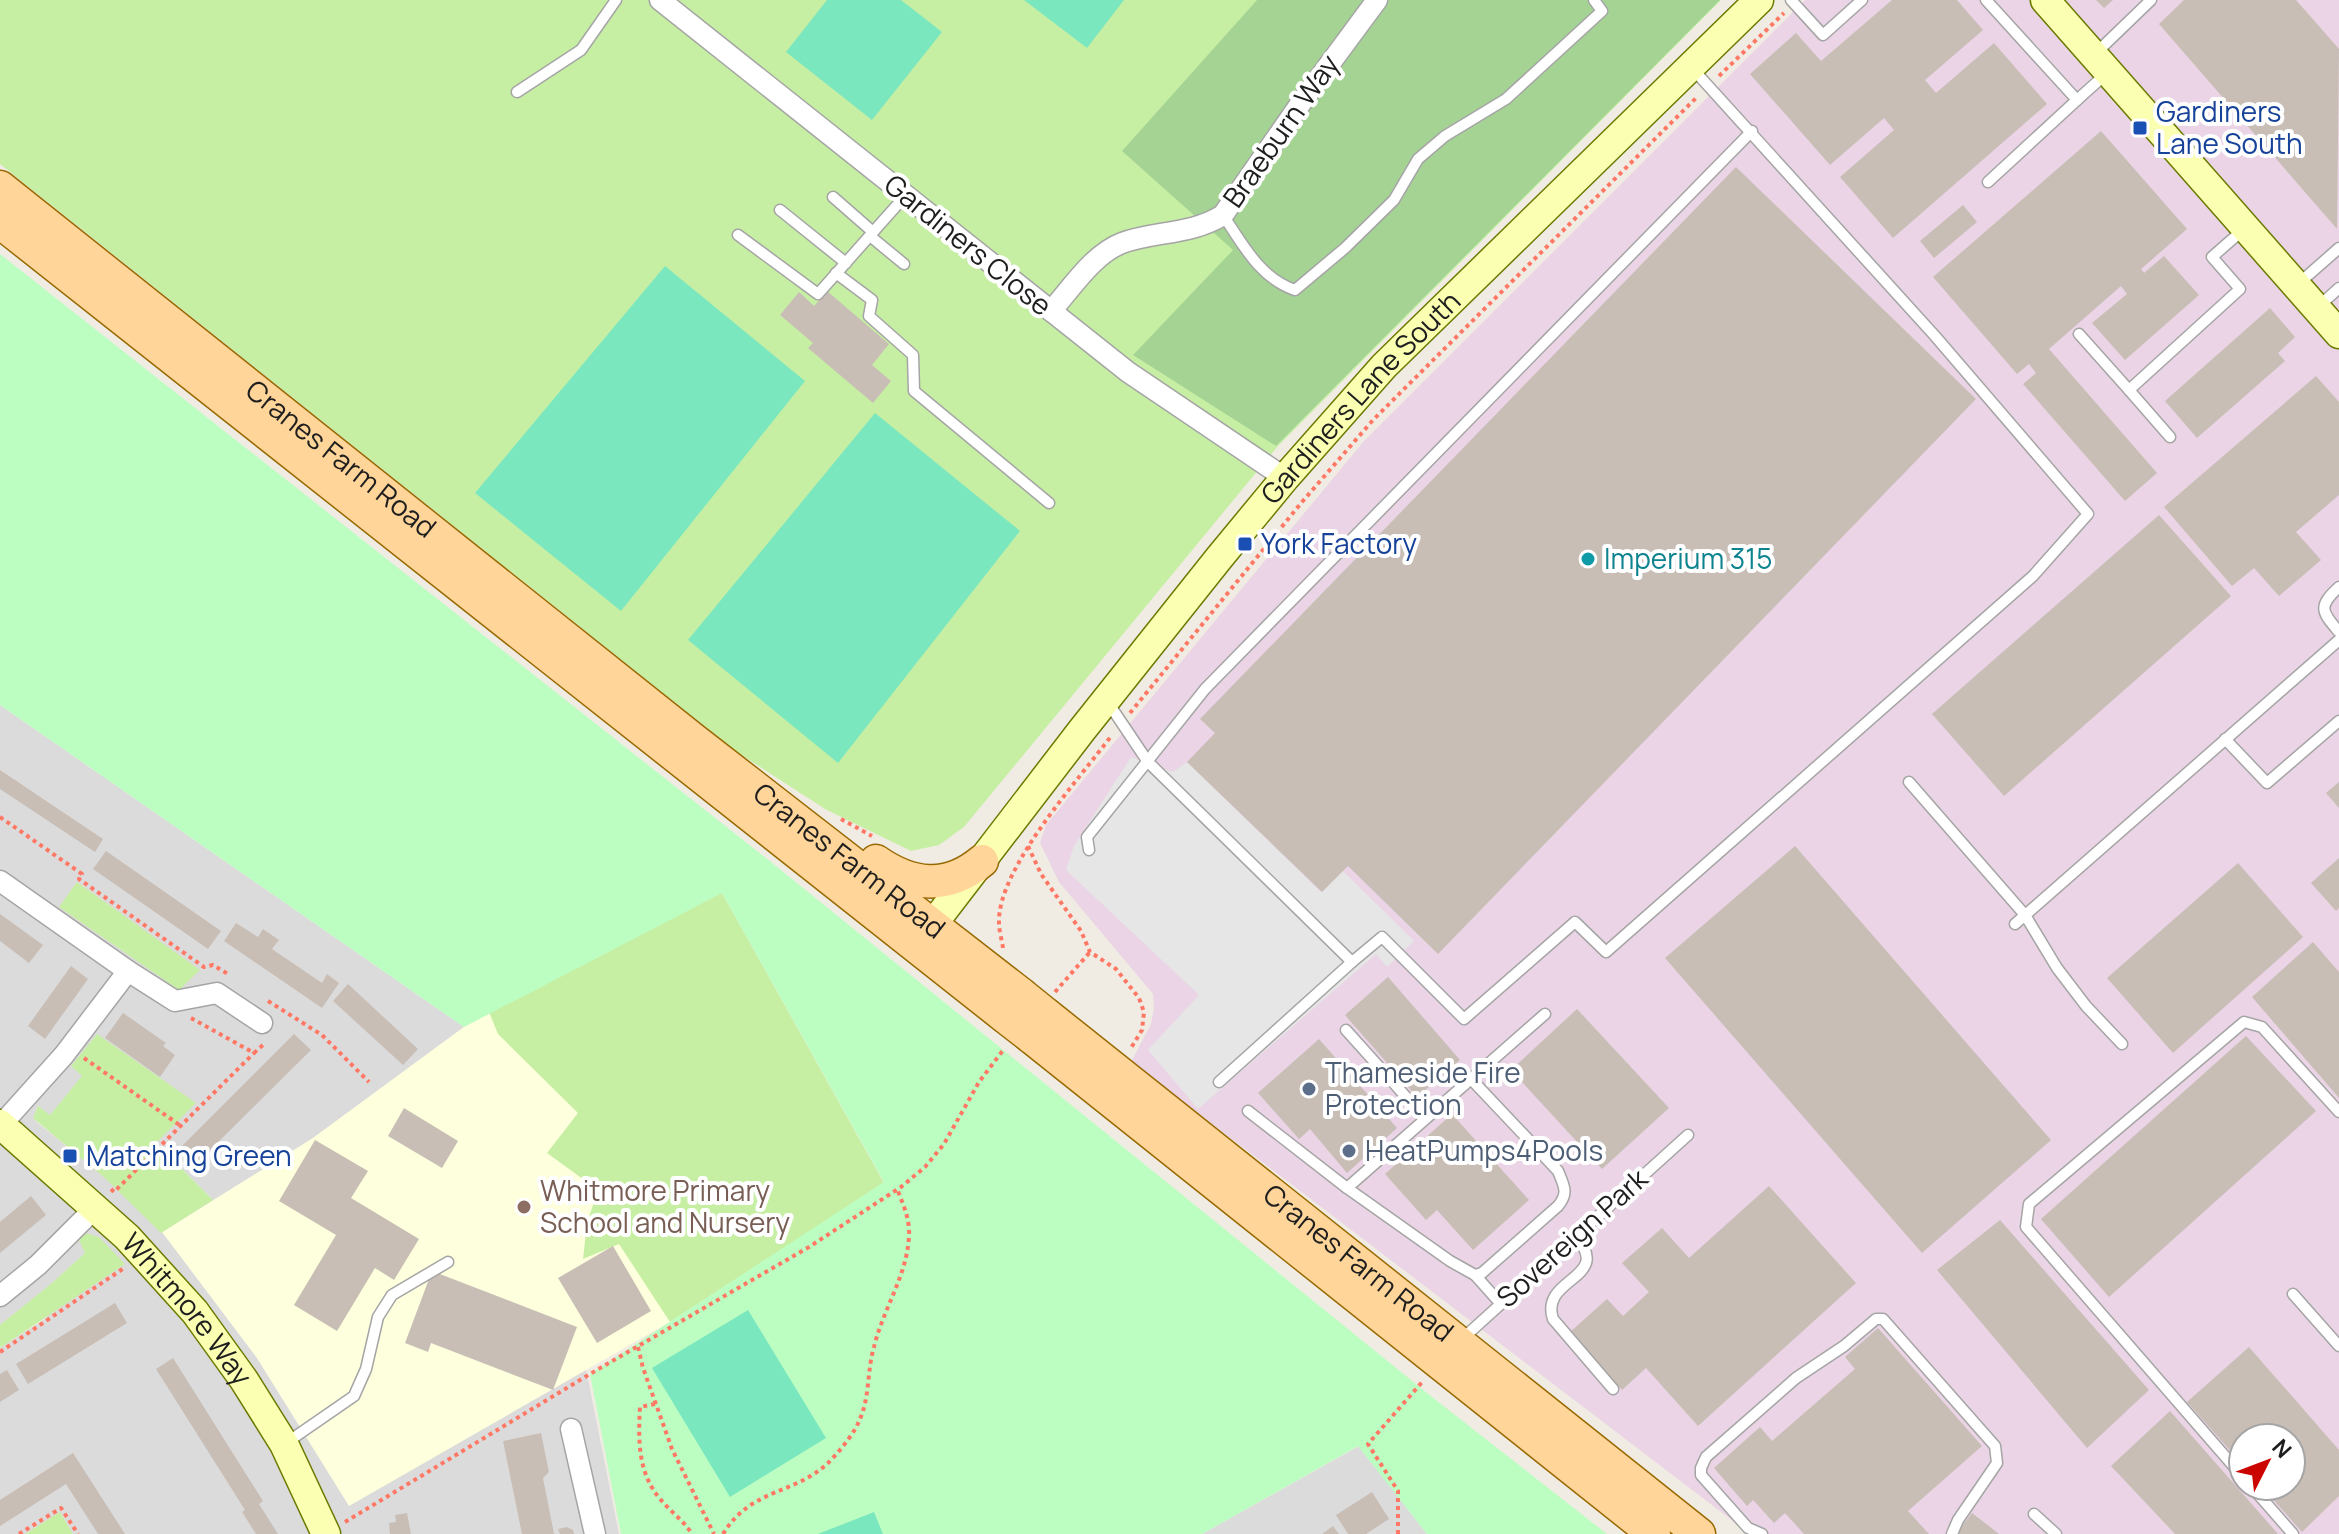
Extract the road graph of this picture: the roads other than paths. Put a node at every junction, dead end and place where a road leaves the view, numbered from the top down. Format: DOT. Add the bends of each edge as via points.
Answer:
graph roads {
  1 [pos="616,0"];
  2 [pos="660,0"];
  3 [pos="1377,0"];
  4 [pos="1594,0"];
  5 [pos="1862,0"];
  6 [pos="1986,0"];
  7 [pos="2045,0"];
  8 [pos="2151,0"];
  9 [pos="1758,1"];
  10 [pos="1792,2"];
  11 [pos="2101,63"];
  12 [pos="1700,76"];
  13 [pos="517,92"];
  14 [pos="2077,100"];
  15 [pos="1752,131"];
  16 [pos="1988,182"];
  17 [pos="0,187"];
  18 [pos="906,195"];
  19 [pos="833,197"];
  20 [pos="780,210"];
  21 [pos="1223,215"];
  22 [pos="0,222"];
  23 [pos="2245,227"];
  24 [pos="872,234"];
  25 [pos="738,235"];
  26 [pos="2339,248"];
  27 [pos="846,263"];
  28 [pos="904,264"];
  29 [pos="836,273"];
  30 [pos="2297,286"];
  31 [pos="2339,288"];
  32 [pos="2316,308"];
  33 [pos="1051,311"];
  34 [pos="2079,334"];
  35 [pos="2339,334"];
  36 [pos="2129,390"];
  37 [pos="2170,437"];
  38 [pos="1285,478"];
  39 [pos="1049,503"];
  40 [pos="2339,587"];
  41 [pos="2339,632"];
  42 [pos="2339,640"];
  43 [pos="1114,711"];
  44 [pos="2339,721"];
  45 [pos="2225,739"];
  46 [pos="1148,762"];
  47 [pos="1909,782"];
  48 [pos="754,787"];
  49 [pos="1089,850"];
  50 [pos="982,861"];
  51 [pos="0,881"];
  52 [pos="2025,915"];
  53 [pos="2015,924"];
  54 [pos="925,935"];
  55 [pos="1352,962"];
  56 [pos="128,971"];
  57 [pos="1545,1014"];
  58 [pos="273,1028"];
  59 [pos="1346,1030"];
  60 [pos="2122,1044"];
  61 [pos="1471,1079"];
  62 [pos="1219,1082"];
  63 [pos="1248,1111"];
  64 [pos="2339,1112"];
  65 [pos="1425,1118"];
  66 [pos="1,1124"];
  67 [pos="1688,1135"];
  68 [pos="1347,1188"];
  69 [pos="99,1195"];
  70 [pos="1575,1236"];
  71 [pos="448,1262"];
  72 [pos="1475,1275"];
  73 [pos="2293,1294"];
  74 [pos="0,1296"];
  75 [pos="1500,1303"];
  76 [pos="2339,1346"];
  77 [pos="1448,1353"];
  78 [pos="1613,1389"];
  79 [pos="571,1429"];
  80 [pos="284,1444"];
  81 [pos="2227,1459"];
  82 [pos="2265,1502"];
  83 [pos="2034,1514"];
  84 [pos="1745,1531"];
  85 [pos="326,1534"];
  86 [pos="595,1534"];
  87 [pos="1654,1534"];
  88 [pos="1699,1534"];
  89 [pos="1762,1534"];
  90 [pos="1952,1534"];
  91 [pos="2056,1534"];
  92 [pos="2293,1534"];
  1 -- 13 [label="lane" via="581,50"];
  2 -- 18 [label="street, Gardiners Close"];
  3 -- 21 [label="street, Braeburn Way"];
  4 -- 21 [label="lane" via="1602,11 1506,99 1418,159 1394,200 1295,290 1259,267"];
  5 -- 10 [label="lane" via="1823,35"];
  6 -- 14 [label="lane"];
  7 -- 11 [label="street"];
  8 -- 11 [label="lane"];
  9 -- 12 [label="street, Gardiners Lane South"];
  11 -- 14 [label="lane"];
  11 -- 23 [label="street"];
  12 -- 15 [label="lane"];
  12 -- 38 [label="street, Gardiners Lane South" via="1384,366"];
  14 -- 16 [label="lane"];
  15 -- 46 [label="lane" via="1205,689"];
  15 -- 55 [label="lane" via="2088,514 2033,576 1606,952 1575,922 1464,1019 1382,937"];
  17 -- 48 [label="main road, Cranes Farm Road"];
  18 -- 24 [label="lane"];
  18 -- 33 [label="street, Gardiners Close"];
  19 -- 24 [label="lane"];
  20 -- 27 [label="lane"];
  21 -- 33 [label="street, Braeburn Way" via="1210,223 1122,243 1100,256"];
  22 -- 54 [label="main road, Cranes Farm Road"];
  23 -- 30 [label="street"];
  23 -- 36 [label="lane" via="2212,257 2240,289"];
  24 -- 27 [label="lane"];
  24 -- 28 [label="lane"];
  25 -- 29 [label="lane" via="818,294"];
  26 -- 30 [label="lane"];
  27 -- 29 [label="lane"];
  29 -- 39 [label="lane" via="872,300 869,316 913,355 914,391"];
  30 -- 32 [label="street"];
  31 -- 32 [label="lane"];
  32 -- 35 [label="street"];
  33 -- 38 [label="street, Gardiners Close" via="1128,372"];
  34 -- 36 [label="lane"];
  36 -- 37 [label="lane"];
  38 -- 43 [label="street, Gardiners Lane South"];
  40 -- 41 [label="lane" via="2323,609"];
  42 -- 45 [label="lane"];
  43 -- 46 [label="lane"];
  43 -- 50 [label="street, Gardiners Lane South"];
  44 -- 45 [label="lane" via="2267,783"];
  45 -- 52 [label="lane"];
  46 -- 49 [label="lane" via="1087,837"];
  46 -- 55 [label="lane"];
  47 -- 52 [label="lane"];
  48 -- 50 [label="main road" via="906,877 943,881"];
  48 -- 54 [label="main road, Cranes Farm Road"];
  50 -- 54 [label="street, Gardiners Lane South"];
  51 -- 56 [label="street"];
  52 -- 53 [label="lane"];
  52 -- 60 [label="lane" via="2057,968"];
  54 -- 77 [label="main road, Cranes Farm Road"];
  55 -- 62 [label="lane"];
  56 -- 58 [label="street" via="175,1001 217,993"];
  56 -- 66 [label="street" via="72,1046"];
  57 -- 61 [label="lane"];
  59 -- 65 [label="lane"];
  61 -- 65 [label="lane"];
  61 -- 72 [label="lane" via="1558,1171 1566,1190 1558,1206"];
  63 -- 68 [label="lane"];
  64 -- 81 [label="lane" via="2262,1027 2244,1022 2029,1204 2026,1227"];
  65 -- 68 [label="lane"];
  66 -- 69 [label="street, Whitmore Way"];
  67 -- 70 [label="lane, Sovereign Park"];
  68 -- 72 [label="lane"];
  69 -- 74 [label="street" via="38,1265"];
  69 -- 80 [label="street, Whitmore Way" via="195,1312"];
  70 -- 75 [label="lane, Sovereign Park"];
  70 -- 78 [label="lane" via="1586,1248 1587,1262 1557,1294 1550,1310"];
  71 -- 80 [label="lane" via="392,1295 378,1317 354,1396"];
  72 -- 75 [label="lane"];
  73 -- 76 [label="lane"];
  75 -- 77 [label="lane, Sovereign Park"];
  77 -- 87 [label="main road, Cranes Farm Road"];
  77 -- 88 [label="main road, Cranes Farm Road"];
  79 -- 86 [label="street"];
  80 -- 85 [label="street, Whitmore Way"];
  82 -- 92 [label="lane"];
  83 -- 91 [label="lane"];
  84 -- 89 [label="lane"];
  84 -- 90 [label="lane" via="1701,1475 1706,1457 1796,1378 1883,1319 1998,1453 1997,1463"];
}
